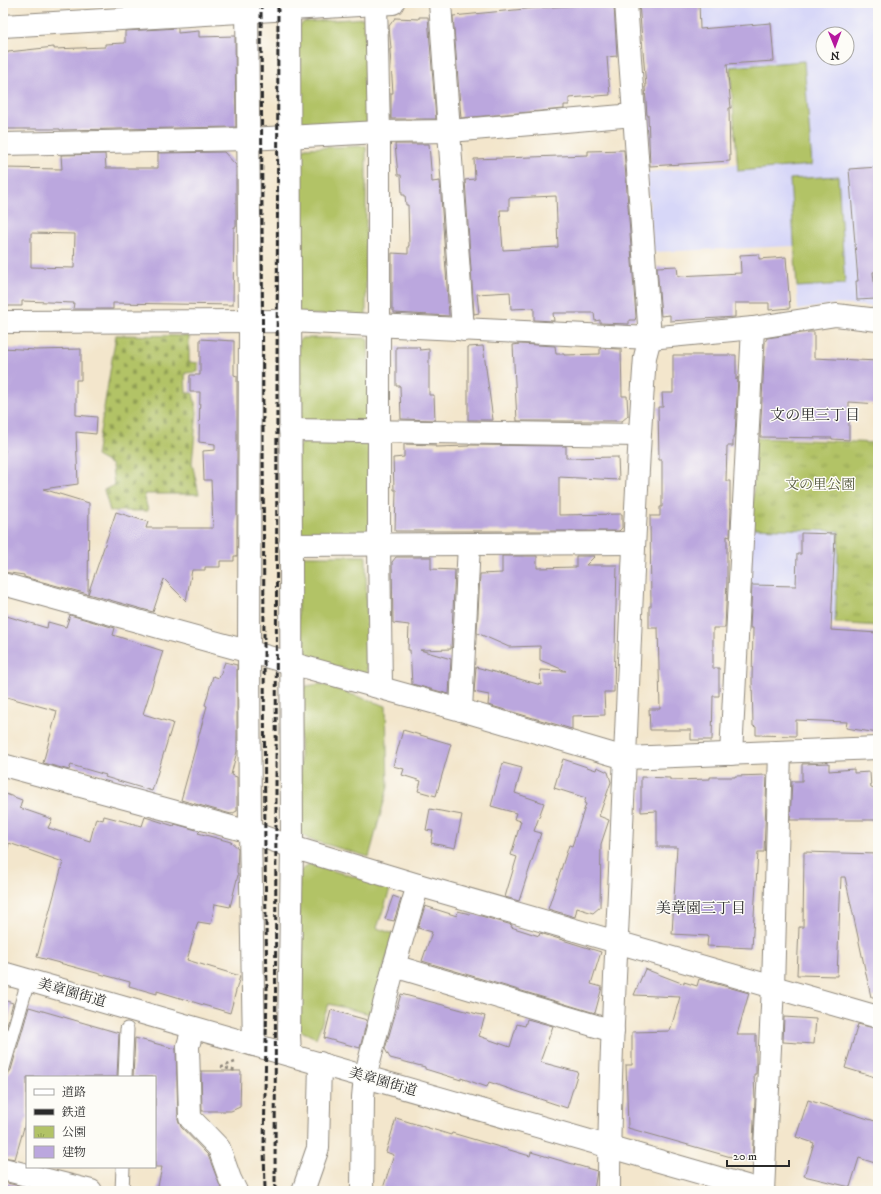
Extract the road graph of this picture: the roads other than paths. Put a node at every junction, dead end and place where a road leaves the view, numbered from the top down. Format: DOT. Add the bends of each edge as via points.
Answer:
graph roads {
  1 [pos="381,3"];
  2 [pos="440,3"];
  3 [pos="626,3"];
  4 [pos="289,6"];
  5 [pos="247,7"];
  6 [pos="3,26"];
  7 [pos="634,115"];
  8 [pos="450,131"];
  9 [pos="379,132"];
  10 [pos="290,137"];
  11 [pos="249,139"];
  12 [pos="3,144"];
  13 [pos="878,320"];
  14 [pos="290,321"];
  15 [pos="3,322"];
  16 [pos="250,322"];
  17 [pos="379,325"];
  18 [pos="753,328"];
  19 [pos="463,330"];
  20 [pos="650,338"];
  21 [pos="290,430"];
  22 [pos="379,432"];
  23 [pos="639,435"];
  24 [pos="633,543"];
  25 [pos="379,544"];
  26 [pos="469,544"];
  27 [pos="290,545"];
  28 [pos="3,584"];
  29 [pos="249,652"];
  30 [pos="290,662"];
  31 [pos="381,687"];
  32 [pos="461,710"];
  33 [pos="878,748"];
  34 [pos="780,752"];
  35 [pos="731,754"];
  36 [pos="625,758"];
  37 [pos="3,765"];
  38 [pos="250,832"];
  39 [pos="292,847"];
  40 [pos="418,885"];
  41 [pos="617,942"];
  42 [pos="394,966"];
  43 [pos="3,973"];
  44 [pos="28,981"];
  45 [pos="773,986"];
  46 [pos="878,1017"];
  47 [pos="193,1028"];
  48 [pos="127,1029"];
  49 [pos="613,1031"];
  50 [pos="254,1045"];
  51 [pos="290,1055"];
  52 [pos="320,1063"];
  53 [pos="3,1068"];
  54 [pos="126,1076"];
  55 [pos="365,1077"];
  56 [pos="609,1147"];
  57 [pos="122,1168"];
  58 [pos="3,1169"];
  59 [pos="47,1185"];
  60 [pos="91,1191"];
  61 [pos="122,1191"];
  62 [pos="236,1191"];
  63 [pos="303,1191"];
  64 [pos="362,1191"];
  65 [pos="609,1191"];
  66 [pos="763,1191"];
  1 -- 4 [label="street"];
  1 -- 9 [label="street"];
  2 -- 8 [label="street"];
  3 -- 7 [label="street"];
  4 -- 5 [label="street"];
  4 -- 10 [label="street"];
  5 -- 6 [label="street"];
  5 -- 11 [label="street"];
  7 -- 8 [label="street"];
  7 -- 20 [label="street"];
  8 -- 9 [label="street"];
  8 -- 19 [label="street"];
  9 -- 10 [label="street"];
  9 -- 17 [label="street"];
  10 -- 11 [label="street"];
  10 -- 14 [label="street"];
  11 -- 12 [label="street"];
  11 -- 16 [label="street"];
  13 -- 18 [label="street" via="836,315"];
  14 -- 16 [label="street"];
  14 -- 17 [label="street"];
  14 -- 21 [label="street"];
  15 -- 16 [label="street"];
  16 -- 29 [label="street"];
  17 -- 19 [label="street"];
  17 -- 22 [label="street"];
  18 -- 20 [label="street"];
  18 -- 35 [label="street"];
  19 -- 20 [label="street"];
  20 -- 23 [label="street" via="645,357"];
  21 -- 22 [label="street"];
  21 -- 27 [label="street"];
  22 -- 23 [label="street"];
  22 -- 25 [label="street"];
  23 -- 24 [label="street"];
  24 -- 26 [label="street"];
  24 -- 36 [label="street"];
  25 -- 26 [label="street"];
  25 -- 27 [label="street"];
  25 -- 31 [label="street"];
  26 -- 32 [label="street"];
  27 -- 30 [label="street"];
  28 -- 29 [label="street"];
  29 -- 30 [label="street"];
  29 -- 38 [label="street"];
  30 -- 31 [label="street"];
  30 -- 39 [label="street"];
  31 -- 32 [label="street"];
  32 -- 36 [label="street"];
  33 -- 34 [label="street"];
  34 -- 35 [label="street"];
  34 -- 45 [label="street"];
  35 -- 36 [label="street"];
  36 -- 41 [label="street"];
  37 -- 38 [label="street"];
  38 -- 39 [label="street"];
  38 -- 50 [label="street"];
  39 -- 40 [label="street"];
  39 -- 51 [label="street"];
  40 -- 41 [label="street"];
  40 -- 42 [label="street"];
  41 -- 45 [label="street"];
  41 -- 49 [label="street"];
  42 -- 49 [label="street"];
  42 -- 55 [label="street"];
  43 -- 44 [label="street, 美章園街道"];
  44 -- 47 [label="street, 美章園街道"];
  44 -- 53 [label="lane"];
  45 -- 46 [label="street"];
  45 -- 66 [label="street"];
  47 -- 50 [label="street, 美章園街道"];
  47 -- 62 [label="street" via="188,1046 190,1118 219,1148"];
  48 -- 54 [label="lane"];
  49 -- 56 [label="street"];
  50 -- 51 [label="street, 美章園街道"];
  51 -- 52 [label="street, 美章園街道"];
  52 -- 55 [label="street, 美章園街道"];
  52 -- 63 [label="street" via="318,1148"];
  55 -- 56 [label="street, 美章園街道"];
  55 -- 64 [label="street"];
  56 -- 65 [label="street"];
  56 -- 66 [label="street, 美章園街道"];
  57 -- 61 [label="lane"];
  58 -- 59 [label="street"];
  59 -- 60 [label="street"];
}
